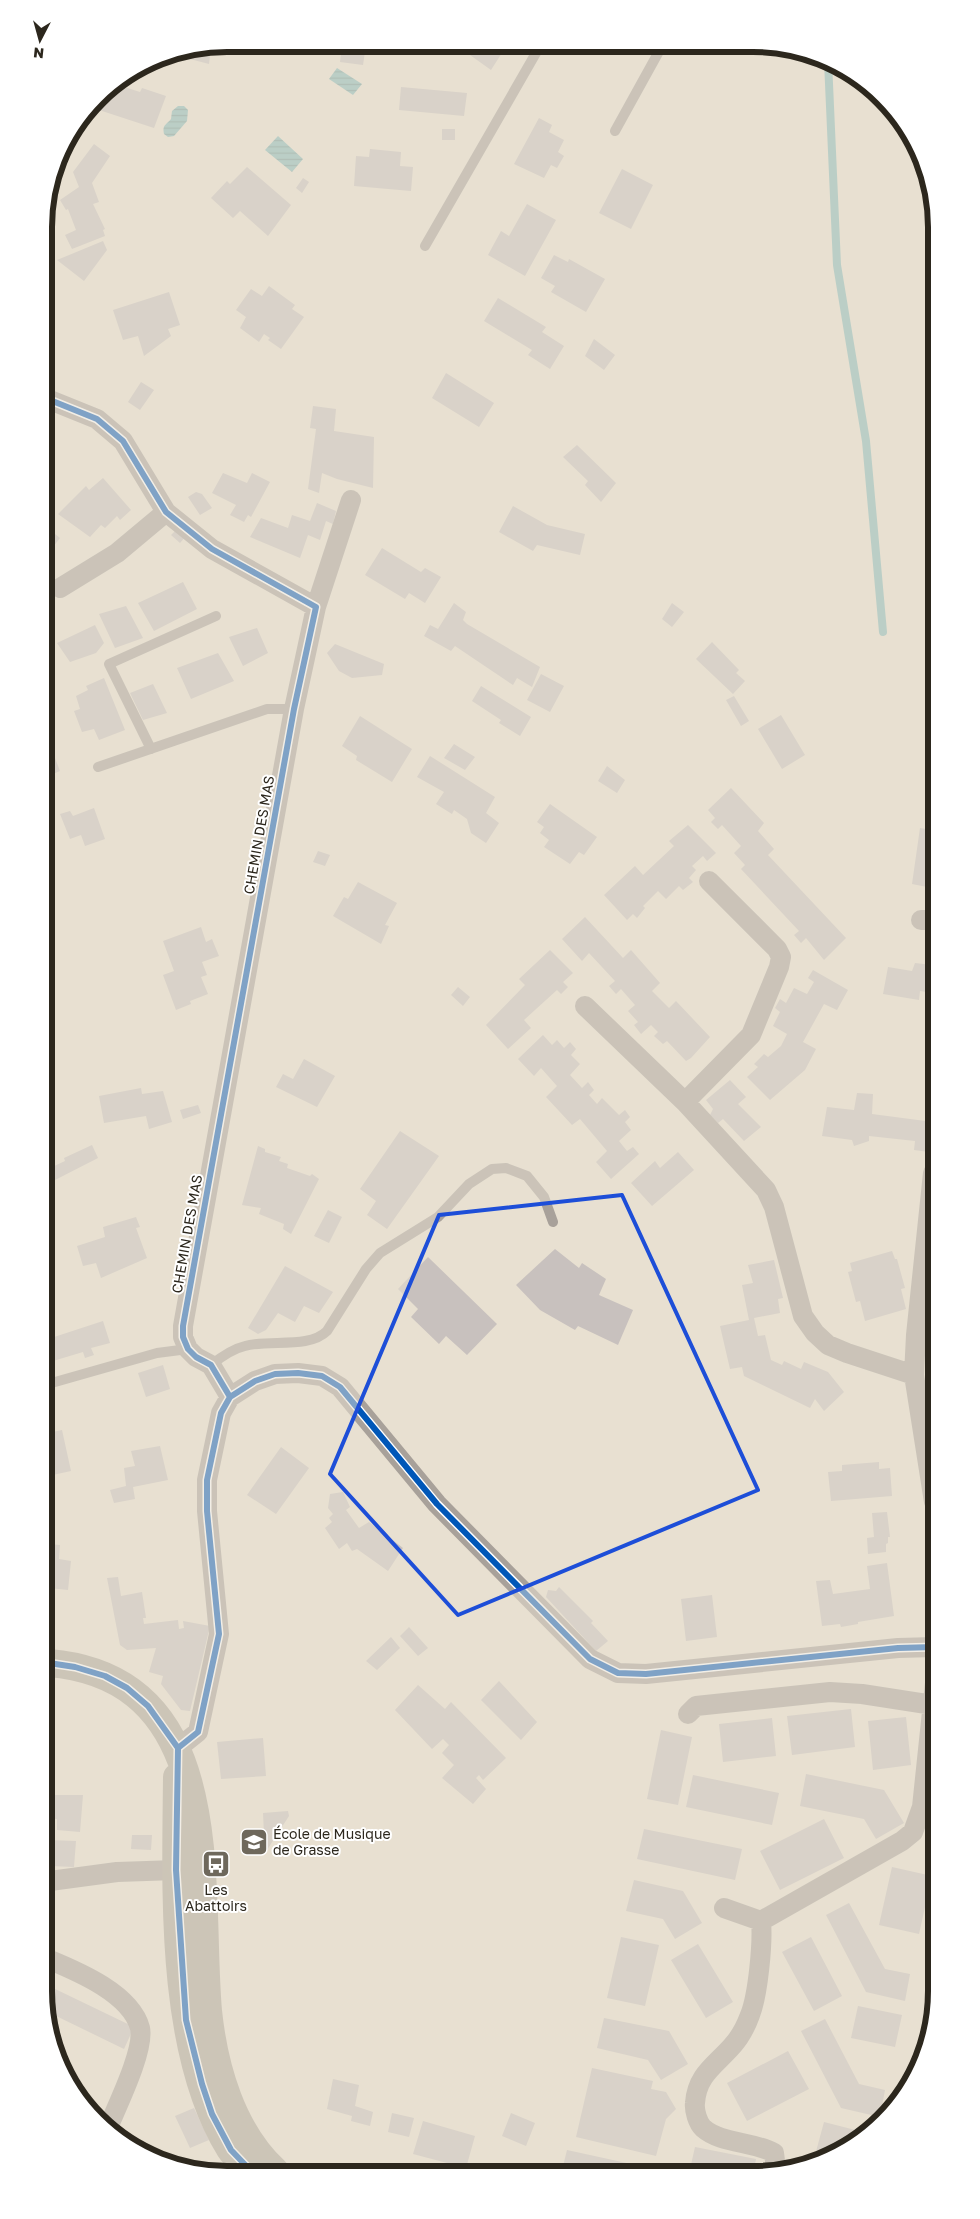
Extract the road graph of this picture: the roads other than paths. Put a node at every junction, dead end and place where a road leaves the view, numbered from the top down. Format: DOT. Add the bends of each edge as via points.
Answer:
graph roads {
  1 [pos="537,52"];
  2 [pos="659,52"];
  3 [pos="615,131"];
  4 [pos="425,246"];
  5 [pos="53,401"];
  6 [pos="351,500"];
  7 [pos="166,512"];
  8 [pos="60,588"];
  9 [pos="316,607"];
  10 [pos="216,616"];
  11 [pos="294,709"];
  12 [pos="151,749"];
  13 [pos="98,767"];
  14 [pos="709,882"];
  15 [pos="585,1006"];
  16 [pos="685,1102"];
  17 [pos="553,1222"];
  18 [pos="927,1226"];
  19 [pos="188,1349"];
  20 [pos="211,1365"];
  21 [pos="914,1375"];
  22 [pos="52,1383"];
  23 [pos="230,1397"];
  24 [pos="927,1459"];
  25 [pos="927,1647"];
  26 [pos="52,1663"];
  27 [pos="927,1704"];
  28 [pos="688,1714"];
  29 [pos="178,1748"];
  30 [pos="927,1759"];
  31 [pos="176,1870"];
  32 [pos="52,1881"];
  33 [pos="724,1908"];
  34 [pos="761,1921"];
  35 [pos="52,1961"];
  36 [pos="208,2011"];
  37 [pos="111,2121"];
  38 [pos="775,2165"];
  39 [pos="246,2166"];
  40 [pos="271,2166"];
  1 -- 4 [label="lane"];
  2 -- 3 [label="lane"];
  5 -- 7 [label="street" via="97,418 123,441"];
  6 -- 9 [label="street, CHEMIN DES MAS"];
  7 -- 8 [label="street" via="117,553"];
  7 -- 9 [label="street" via="212,549"];
  9 -- 11 [label="street, CHEMIN DES MAS"];
  10 -- 12 [label="lane" via="109,664"];
  11 -- 12 [label="lane" via="267,709"];
  11 -- 19 [label="street, CHEMIN DES MAS" via="183,1326"];
  12 -- 13 [label="lane"];
  14 -- 16 [label="street" via="777,949 781,957 750,1035"];
  15 -- 16 [label="street"];
  16 -- 21 [label="street" via="766,1190 774,1207 804,1316 814,1333 828,1345 847,1353"];
  17 -- 20 [label="lane" via="544,1197 527,1176 506,1168 492,1169 469,1184 438,1216 380,1253 320,1338 308,1342 267,1342 244,1346"];
  18 -- 21 [label="street"];
  19 -- 20 [label="street"];
  19 -- 22 [label="lane" via="157,1353"];
  20 -- 23 [label="street"];
  21 -- 24 [label="street"];
  23 -- 25 [label="street" via="255,1381 276,1374 322,1376 340,1387 437,1504 477,1546 590,1659 618,1673 646,1674"];
  23 -- 29 [label="street" via="219,1420 207,1480 219,1634 198,1732"];
  26 -- 29 [label="main road" via="98,1674 127,1688 148,1706"];
  27 -- 28 [label="street" via="830,1692 696,1706"];
  29 -- 31 [label="main road"];
  29 -- 36 [label="main road" via="190,1782 197,1817"];
  30 -- 34 [label="street" via="922,1807 913,1832"];
  31 -- 32 [label="street" via="117,1872"];
  31 -- 36 [label="main road" via="189,1876 195,1975"];
  31 -- 39 [label="main road" via="186,2020 193,2052 212,2114 231,2150"];
  33 -- 34 [label="street"];
  34 -- 38 [label="street" via="763,1942 751,2012 732,2046 701,2078 695,2093 694,2110 701,2126 712,2134 762,2146 774,2153"];
  35 -- 37 [label="street" via="114,1991 140,2028 138,2052"];
  36 -- 40 [label="main road" via="230,2102 247,2138"];
}
